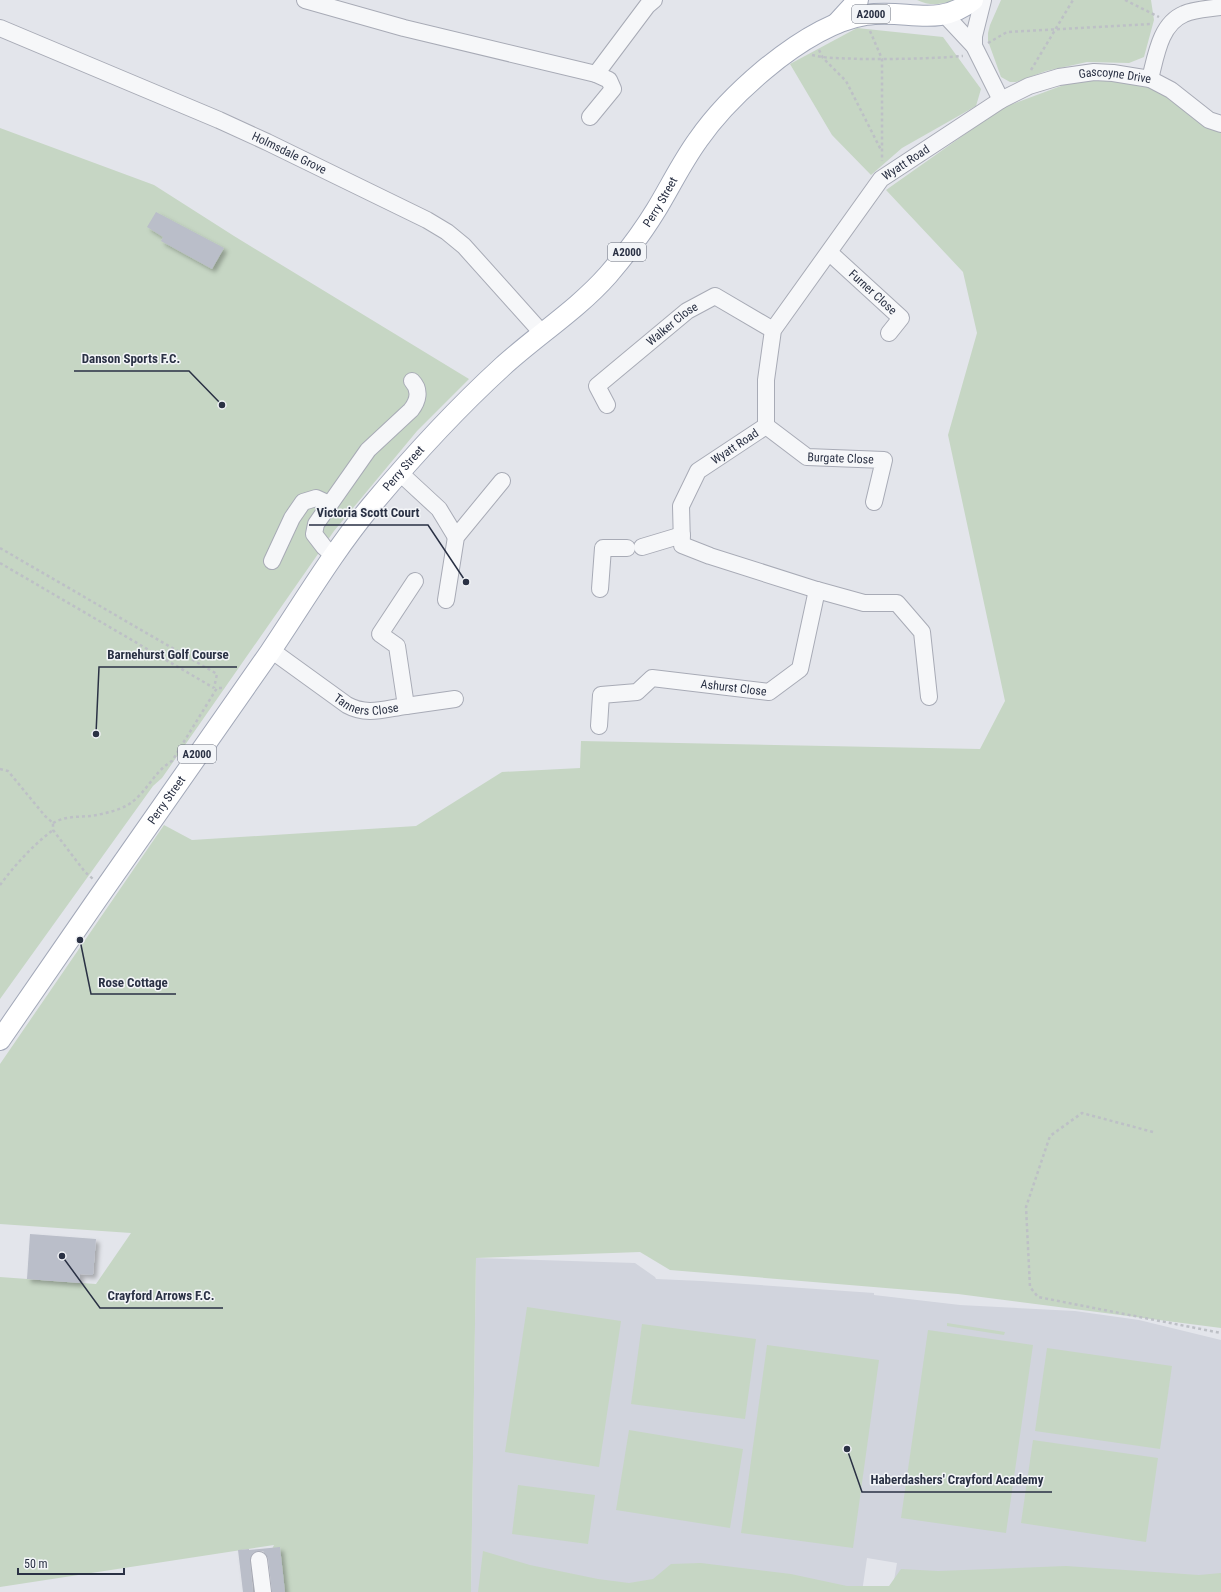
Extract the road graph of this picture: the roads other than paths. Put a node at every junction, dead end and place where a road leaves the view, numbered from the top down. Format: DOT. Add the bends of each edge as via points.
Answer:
graph roads {
  1 [pos="305,0"];
  2 [pos="654,0"];
  3 [pos="858,0"];
  4 [pos="893,0"];
  5 [pos="973,0"];
  6 [pos="983,0"];
  7 [pos="1221,7"];
  8 [pos="907,14"];
  9 [pos="945,15"];
  10 [pos="837,23"];
  11 [pos="0,28"];
  12 [pos="975,49"];
  13 [pos="596,74"];
  14 [pos="1150,78"];
  15 [pos="1000,100"];
  16 [pos="590,118"];
  17 [pos="1221,124"];
  18 [pos="830,252"];
  19 [pos="773,330"];
  20 [pos="542,333"];
  21 [pos="889,333"];
  22 [pos="412,381"];
  23 [pos="607,405"];
  24 [pos="766,426"];
  25 [pos="400,472"];
  26 [pos="502,482"];
  27 [pos="874,502"];
  28 [pos="329,504"];
  29 [pos="682,535"];
  30 [pos="456,537"];
  31 [pos="333,555"];
  32 [pos="272,561"];
  33 [pos="415,581"];
  34 [pos="600,589"];
  35 [pos="817,590"];
  36 [pos="446,600"];
  37 [pos="271,650"];
  38 [pos="929,697"];
  39 [pos="455,699"];
  40 [pos="406,706"];
  41 [pos="599,726"];
  42 [pos="0,1040"];
  43 [pos="259,1560"];
  44 [pos="263,1592"];
  1 -- 13 [label="street" via="404,28"];
  2 -- 13 [label="street"];
  3 -- 10 [label="main road, Perry Street / A2000"];
  4 -- 8 [label="main road"];
  5 -- 9 [label="main road, Perry Street"];
  6 -- 12 [label="street" via="974,36"];
  7 -- 14 [label="street" via="1184,14 1170,23 1162,37"];
  8 -- 9 [label="main road, Perry Street" via="926,17"];
  8 -- 10 [label="main road, Perry Street / A2000" via="865,15"];
  9 -- 12 [label="street"];
  10 -- 20 [label="main road, Perry Street / A2000" via="812,36 767,68 724,108 700,137 632,246 582,301"];
  11 -- 20 [label="street, Holmsdale Grove" via="246,132 427,220 448,232 464,246"];
  12 -- 15 [label="street"];
  13 -- 16 [label="street" via="609,80 613,89"];
  14 -- 15 [label="street, Gascoyne Drive" via="1094,72 1060,77 1029,86"];
  14 -- 17 [label="street, Gascoyne Drive" via="1209,120"];
  15 -- 18 [label="street, Wyatt Road" via="881,180"];
  18 -- 19 [label="street, Wyatt Road"];
  18 -- 21 [label="street, Furner Close" via="902,318"];
  19 -- 23 [label="street, Walker Close" via="715,296 688,311 597,386"];
  19 -- 24 [label="street, Wyatt Road" via="766,380"];
  20 -- 25 [label="main road, Perry Street / A2000" via="470,398"];
  22 -- 28 [label="street" via="418,394 416,404 368,450"];
  24 -- 27 [label="street, Burgate Close" via="807,457 884,460"];
  24 -- 29 [label="street, Wyatt Road" via="698,471 681,506"];
  25 -- 30 [label="street" via="438,509"];
  25 -- 31 [label="main road, Perry Street / A2000"];
  26 -- 30 [label="street"];
  28 -- 31 [label="street" via="316,524 314,534"];
  28 -- 32 [label="street" via="316,498 302,502"];
  29 -- 34 [label="street" via="635,547 602,548"];
  29 -- 35 [label="street" via="682,545"];
  30 -- 36 [label="street"];
  31 -- 37 [label="main road, Perry Street / A2000"];
  33 -- 40 [label="street, Tanners Close" via="380,634 397,646"];
  35 -- 38 [label="street" via="864,603 896,603 922,632"];
  35 -- 41 [label="street, Ashurst Close" via="800,669 769,692 652,678 637,692 601,695"];
  37 -- 40 [label="street, Tanners Close" via="357,710 371,711"];
  37 -- 42 [label="main road, Perry Street / A2000"];
  39 -- 40 [label="street"];
  43 -- 44 [label="street"];
}
